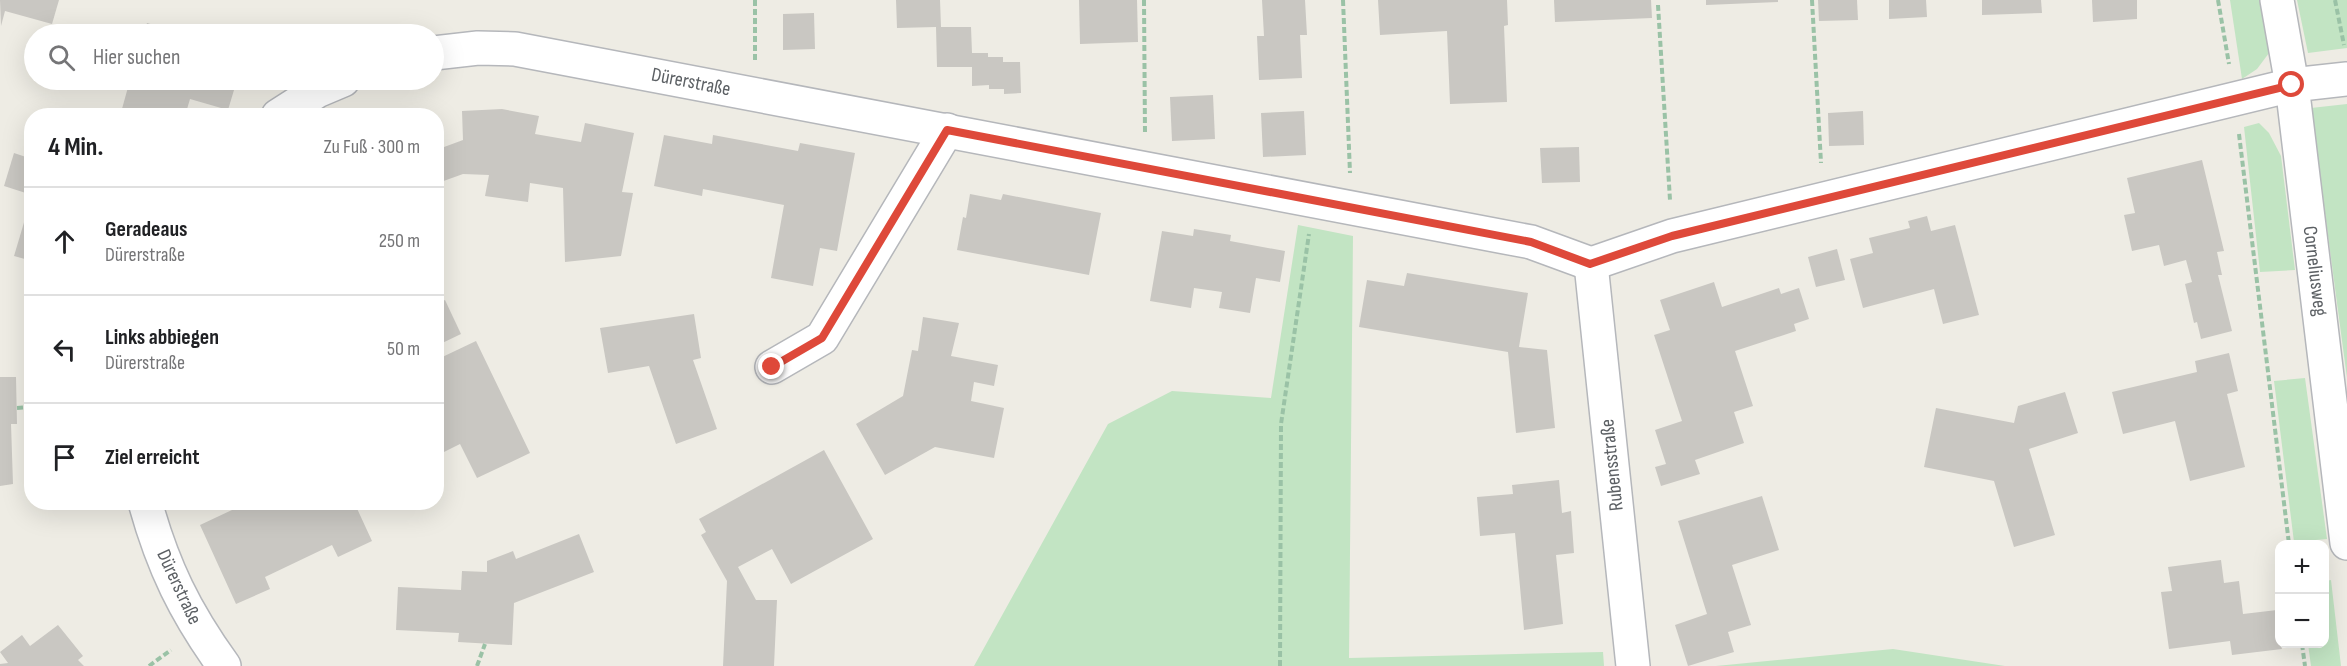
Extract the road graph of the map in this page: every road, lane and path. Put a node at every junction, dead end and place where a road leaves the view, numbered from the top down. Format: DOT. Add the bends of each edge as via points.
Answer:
graph roads {
  1 [pos="755,0"];
  2 [pos="1144,0"];
  3 [pos="1342,0"];
  4 [pos="1812,0"];
  5 [pos="2218,0"];
  6 [pos="2277,0"];
  7 [pos="2335,0"];
  8 [pos="1658,5"];
  9 [pos="444,52"];
  10 [pos="2346,65"];
  11 [pos="2292,85"];
  12 [pos="319,90"];
  13 [pos="755,94"];
  14 [pos="2235,99"];
  15 [pos="290,108"];
  16 [pos="947,130"];
  17 [pos="1146,168"];
  18 [pos="1314,200"];
  19 [pos="1824,200"];
  20 [pos="1351,207"];
  21 [pos="1672,236"];
  22 [pos="1590,264"];
  23 [pos="772,367"];
  24 [pos="17,408"];
  25 [pos="24,408"];
  26 [pos="148,510"];
  27 [pos="2289,540"];
  28 [pos="2347,543"];
  29 [pos="485,644"];
  30 [pos="2303,648"];
  31 [pos="224,666"];
  32 [pos="477,666"];
  33 [pos="1280,666"];
  34 [pos="1633,666"];
  35 [pos="2305,666"];
  1 -- 13 [label="path"];
  2 -- 17 [label="path"];
  3 -- 20 [label="path"];
  4 -- 19 [label="path"];
  5 -- 14 [label="path"];
  6 -- 11 [label="street, Corneliusweg"];
  7 -- 10 [label="path"];
  8 -- 21 [label="path"];
  9 -- 13 [label="street, Dürerstraße" via="515,49"];
  10 -- 11 [label="street"];
  11 -- 14 [label="street"];
  11 -- 28 [label="street, Corneliusweg"];
  12 -- 15 [label="street"];
  13 -- 16 [label="street, Dürerstraße"];
  14 -- 19 [label="street"];
  14 -- 27 [label="path"];
  16 -- 17 [label="street, Dürerstraße"];
  16 -- 23 [label="street" via="822,338"];
  17 -- 18 [label="street, Dürerstraße"];
  18 -- 20 [label="street, Dürerstraße"];
  18 -- 33 [label="path" via="1281,424"];
  19 -- 21 [label="street"];
  20 -- 22 [label="street, Dürerstraße" via="1531,242"];
  21 -- 22 [label="street"];
  22 -- 34 [label="street, Rubensstraße"];
  24 -- 25 [label="path"];
  26 -- 31 [label="street, Dürerstraße" via="179,597"];
  29 -- 32 [label="path"];
  30 -- 35 [label="path"];
}
